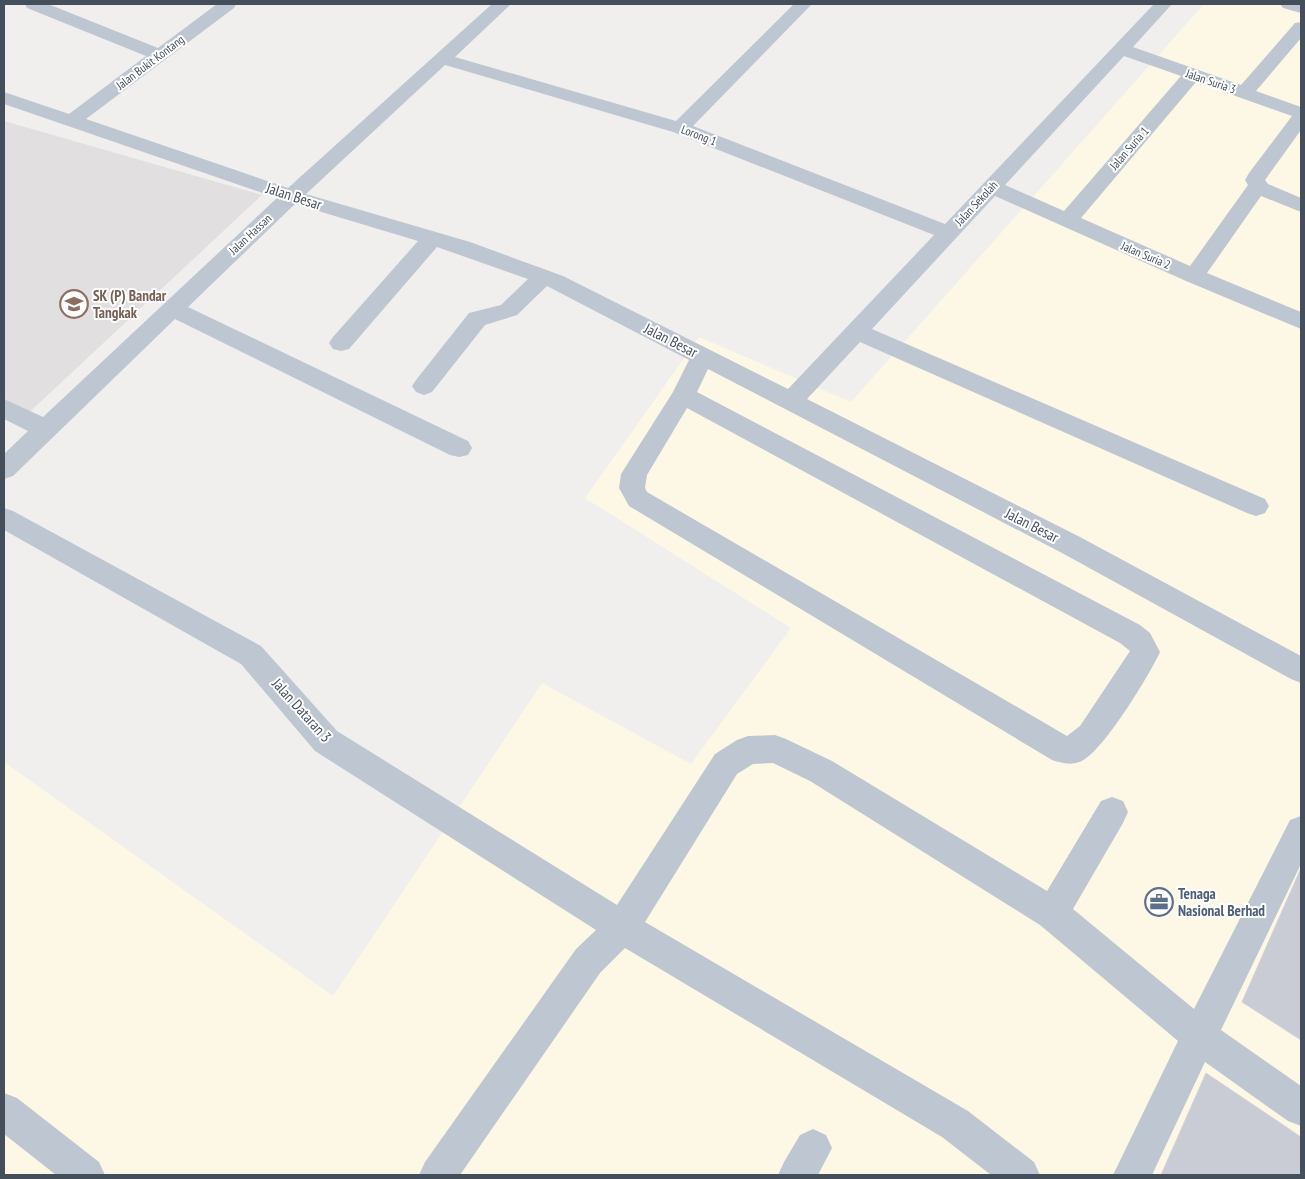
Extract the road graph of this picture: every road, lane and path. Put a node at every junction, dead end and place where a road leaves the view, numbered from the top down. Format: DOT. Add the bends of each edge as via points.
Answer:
graph roads {
  1 [pos="33,4"];
  2 [pos="225,4"];
  3 [pos="502,4"];
  4 [pos="804,4"];
  5 [pos="1163,4"];
  6 [pos="1289,4"];
  7 [pos="1301,8"];
  8 [pos="1301,27"];
  9 [pos="1121,49"];
  10 [pos="159,55"];
  11 [pos="442,59"];
  12 [pos="1192,74"];
  13 [pos="1245,92"];
  14 [pos="4,98"];
  15 [pos="1301,112"];
  16 [pos="1301,117"];
  17 [pos="73,120"];
  18 [pos="680,128"];
  19 [pos="1258,186"];
  20 [pos="992,187"];
  21 [pos="290,196"];
  22 [pos="1301,206"];
  23 [pos="1067,221"];
  24 [pos="948,232"];
  25 [pos="433,238"];
  26 [pos="1194,276"];
  27 [pos="544,277"];
  28 [pos="172,308"];
  29 [pos="1301,321"];
  30 [pos="856,331"];
  31 [pos="341,343"];
  32 [pos="703,356"];
  33 [pos="424,386"];
  34 [pos="683,395"];
  35 [pos="790,402"];
  36 [pos="4,408"];
  37 [pos="44,429"];
  38 [pos="459,448"];
  39 [pos="4,469"];
  40 [pos="1256,506"];
  41 [pos="4,518"];
  42 [pos="1301,670"];
  43 [pos="1112,812"];
  44 [pos="1301,831"];
  45 [pos="1052,913"];
  46 [pos="622,927"];
  47 [pos="1199,1036"];
  48 [pos="1301,1108"];
  49 [pos="4,1111"];
  50 [pos="86,1175"];
  51 [pos="438,1175"];
  52 [pos="1021,1175"];
  53 [pos="1132,1175"];
  1 -- 10 [label="street"];
  2 -- 10 [label="street, Jalan Bukit Kontang"];
  3 -- 11 [label="street, Jalan Hassan"];
  4 -- 18 [label="street"];
  5 -- 9 [label="street, Jalan Sekolah"];
  6 -- 7 [label="street"];
  8 -- 13 [label="street"];
  9 -- 12 [label="street, Jalan Suria 3"];
  9 -- 20 [label="street, Jalan Sekolah"];
  10 -- 17 [label="street, Jalan Bukit Kontang"];
  11 -- 18 [label="street, Lorong 1"];
  11 -- 21 [label="street, Jalan Hassan"];
  12 -- 13 [label="street, Jalan Suria 3"];
  12 -- 23 [label="street, Jalan Suria 1"];
  13 -- 15 [label="street, Jalan Suria 3"];
  14 -- 17 [label="street, Jalan Besar"];
  16 -- 19 [label="street" via="1256,177"];
  17 -- 21 [label="street, Jalan Besar"];
  18 -- 24 [label="street, Lorong 1"];
  19 -- 22 [label="street"];
  19 -- 26 [label="street"];
  20 -- 23 [label="street, Jalan Suria 2"];
  20 -- 24 [label="street, Jalan Sekolah"];
  21 -- 25 [label="street, Jalan Besar"];
  21 -- 28 [label="street, Jalan Hassan"];
  23 -- 26 [label="street, Jalan Suria 2"];
  24 -- 30 [label="street, Jalan Sekolah"];
  25 -- 27 [label="street, Jalan Besar"];
  25 -- 31 [label="street"];
  26 -- 29 [label="street, Jalan Suria 2"];
  27 -- 32 [label="street, Jalan Besar"];
  27 -- 33 [label="street" via="509,310 477,320"];
  28 -- 37 [label="street, Jalan Hassan"];
  28 -- 38 [label="street"];
  30 -- 35 [label="street, Jalan Sekolah"];
  30 -- 40 [label="street"];
  32 -- 34 [label="street"];
  32 -- 35 [label="street, Jalan Besar"];
  34 -- 34 [label="street" via="1140,642 1146,652 1091,736 1074,750 1063,750 638,499 632,488 634,474"];
  35 -- 42 [label="street, Jalan Besar" via="1071,545"];
  36 -- 37 [label="street"];
  37 -- 39 [label="street, Jalan Hassan"];
  41 -- 46 [label="street, Jalan Dataran 3" via="251,655 326,741"];
  43 -- 45 [label="street"];
  44 -- 47 [label="street"];
  45 -- 46 [label="street" via="821,772 775,749 748,750 726,764"];
  45 -- 47 [label="street"];
  46 -- 51 [label="street" via="588,961"];
  46 -- 52 [label="street, Jalan Dataran 3" via="955,1124"];
  47 -- 48 [label="street"];
  47 -- 53 [label="street"];
  49 -- 50 [label="street"];
}
